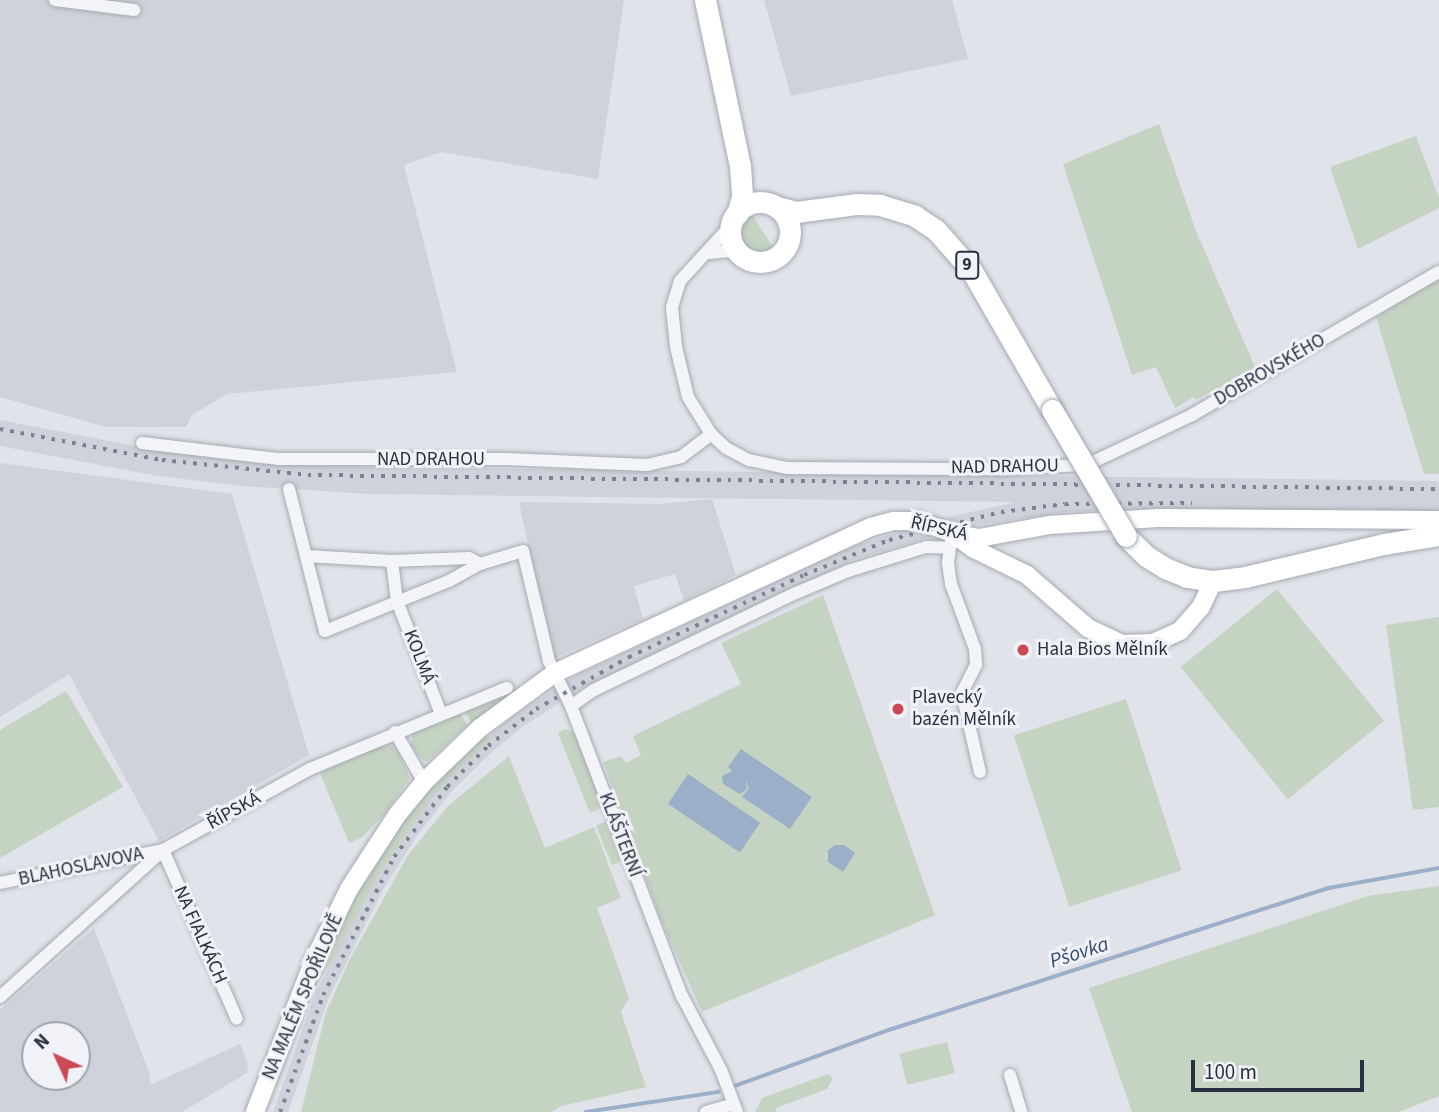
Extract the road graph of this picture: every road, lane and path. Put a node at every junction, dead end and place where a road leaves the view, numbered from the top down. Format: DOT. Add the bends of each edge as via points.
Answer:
graph roads {
  1 [pos="55,0"];
  2 [pos="705,0"];
  3 [pos="134,10"];
  4 [pos="740,166"];
  5 [pos="772,205"];
  6 [pos="822,209"];
  7 [pos="734,219"];
  8 [pos="789,238"];
  9 [pos="704,255"];
  10 [pos="745,257"];
  11 [pos="1439,272"];
  12 [pos="711,434"];
  13 [pos="142,443"];
  14 [pos="1097,460"];
  15 [pos="289,489"];
  16 [pos="1439,520"];
  17 [pos="1399,522"];
  18 [pos="1439,528"];
  19 [pos="1439,535"];
  20 [pos="951,540"];
  21 [pos="306,556"];
  22 [pos="392,561"];
  23 [pos="480,564"];
  24 [pos="1213,580"];
  25 [pos="397,601"];
  26 [pos="555,673"];
  27 [pos="507,688"];
  28 [pos="572,706"];
  29 [pos="441,714"];
  30 [pos="395,732"];
  31 [pos="980,772"];
  32 [pos="424,782"];
  33 [pos="163,850"];
  34 [pos="0,883"];
  35 [pos="0,997"];
  36 [pos="237,1019"];
  37 [pos="1010,1075"];
  38 [pos="734,1104"];
  39 [pos="255,1112"];
  40 [pos="706,1112"];
  41 [pos="1021,1112"];
  1 -- 3 [label="street"];
  2 -- 4 [label="main road"];
  4 -- 5 [label="main road" via="756,192"];
  4 -- 7 [label="main road" via="742,197"];
  5 -- 6 [label="main road, 9" via="796,212"];
  5 -- 7 [label="main road, 9" via="750,204"];
  5 -- 8 [label="main road" via="789,224"];
  6 -- 8 [label="main road"];
  6 -- 24 [label="main road, 9, bridge" via="880,205 915,216 936,230 972,271 1126,536 1164,568 1186,577"];
  7 -- 9 [label="street, NAD DRAHOU"];
  7 -- 10 [label="main road" via="732,239"];
  8 -- 10 [label="main road" via="783,251 772,259"];
  9 -- 10 [label="street" via="723,250"];
  9 -- 12 [label="street, NAD DRAHOU" via="680,281 672,319 688,397"];
  11 -- 14 [label="street, DOBROVSKÉHO" via="1192,415"];
  12 -- 13 [label="street, NAD DRAHOU" via="681,457 647,465 506,459 279,459"];
  12 -- 14 [label="street, NAD DRAHOU" via="749,460 786,468 1005,469"];
  15 -- 21 [label="street"];
  16 -- 17 [label="street, ŘÍPSKÁ"];
  17 -- 18 [label="street"];
  17 -- 20 [label="street, ŘÍPSKÁ" via="1158,518 1049,525"];
  19 -- 24 [label="main road, 9"];
  20 -- 24 [label="street" via="1027,576 1088,628 1123,644 1153,643 1180,631 1201,607"];
  20 -- 26 [label="street, ŘÍPSKÁ" via="918,521 871,527"];
  20 -- 28 [label="street" via="848,571 594,690"];
  20 -- 31 [label="street" via="951,584 975,649 976,665 962,693"];
  21 -- 22 [label="street"];
  21 -- 25 [label="street" via="325,631"];
  22 -- 23 [label="street" via="469,558"];
  22 -- 25 [label="street, KOLMÁ"];
  23 -- 25 [label="street"];
  23 -- 26 [label="street, KLÁŠTERNÍ" via="523,551"];
  25 -- 29 [label="street, KOLMÁ"];
  26 -- 28 [label="street, KLÁŠTERNÍ"];
  26 -- 32 [label="street, NA MALÉM SPOŘILOVĚ" via="480,728"];
  27 -- 29 [label="street, ŘÍPSKÁ"];
  28 -- 38 [label="street, KLÁŠTERNÍ" via="682,996"];
  29 -- 30 [label="street, ŘÍPSKÁ"];
  30 -- 32 [label="street"];
  30 -- 33 [label="street, ŘÍPSKÁ" via="310,769"];
  32 -- 39 [label="street, NA MALÉM SPOŘILOVĚ" via="349,890 300,992"];
  33 -- 34 [label="street, BLAHOSLAVOVA"];
  33 -- 35 [label="street, ŘÍPSKÁ"];
  33 -- 36 [label="street, NA FIALKÁCH"];
  37 -- 41 [label="street"];
  38 -- 40 [label="street"];
}
